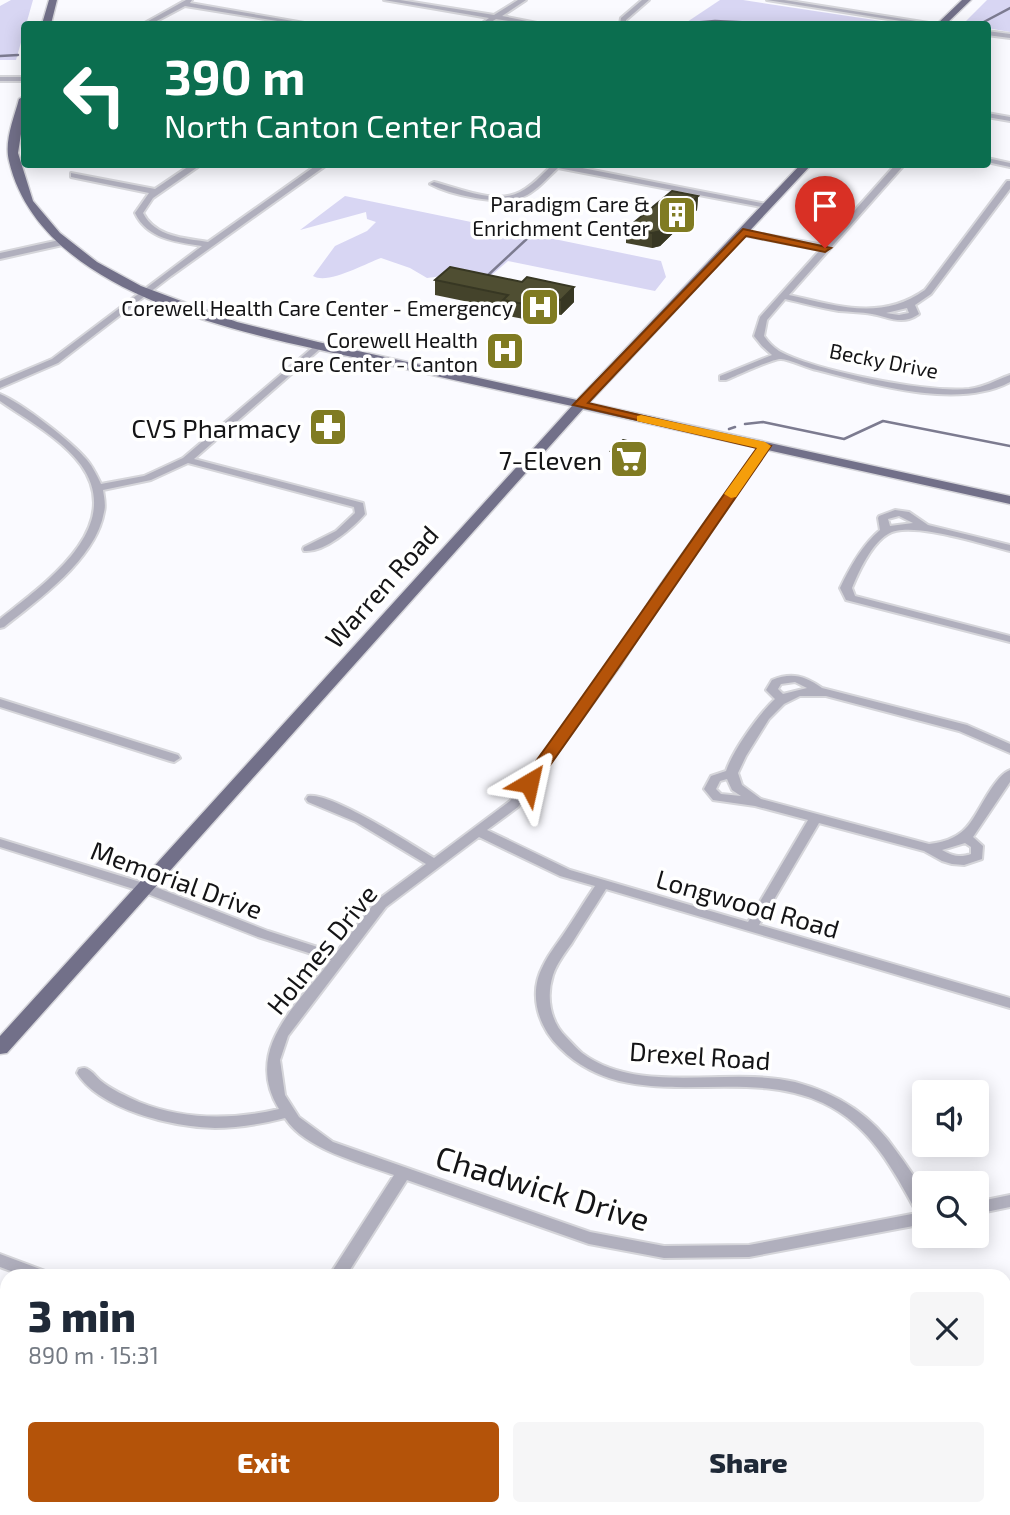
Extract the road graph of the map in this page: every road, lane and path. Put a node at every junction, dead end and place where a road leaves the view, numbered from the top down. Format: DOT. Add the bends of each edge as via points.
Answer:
graph roads {
  1 [pos="53,0"];
  2 [pos="387,0"];
  3 [pos="523,0"];
  4 [pos="646,0"];
  5 [pos="769,0"];
  6 [pos="967,0"];
  7 [pos="187,2"];
  8 [pos="495,17"];
  9 [pos="47,21"];
  10 [pos="152,21"];
  11 [pos="290,21"];
  12 [pos="489,21"];
  13 [pos="520,21"];
  14 [pos="624,21"];
  15 [pos="911,21"];
  16 [pos="945,21"];
  17 [pos="991,34"];
  18 [pos="1010,36"];
  19 [pos="0,79"];
  20 [pos="21,79"];
  21 [pos="21,112"];
  22 [pos="991,117"];
  23 [pos="1010,119"];
  24 [pos="991,161"];
  25 [pos="1010,165"];
  26 [pos="192,168"];
  27 [pos="318,168"];
  28 [pos="549,168"];
  29 [pos="567,168"];
  30 [pos="803,168"];
  31 [pos="897,168"];
  32 [pos="74,175"];
  33 [pos="434,184"];
  34 [pos="1010,184"];
  35 [pos="156,192"];
  36 [pos="715,197"];
  37 [pos="767,206"];
  38 [pos="743,232"];
  39 [pos="64,242"];
  40 [pos="210,245"];
  41 [pos="825,248"];
  42 [pos="0,256"];
  43 [pos="147,292"];
  44 [pos="783,296"];
  45 [pos="318,346"];
  46 [pos="780,355"];
  47 [pos="723,378"];
  48 [pos="1010,379"];
  49 [pos="0,385"];
  50 [pos="0,397"];
  51 [pos="579,405"];
  52 [pos="765,446"];
  53 [pos="187,460"];
  54 [pos="97,488"];
  55 [pos="1010,500"];
  56 [pos="1010,548"];
  57 [pos="308,550"];
  58 [pos="0,625"];
  59 [pos="1010,639"];
  60 [pos="0,703"];
  61 [pos="1010,749"];
  62 [pos="174,758"];
  63 [pos="732,773"];
  64 [pos="1010,774"];
  65 [pos="312,799"];
  66 [pos="757,802"];
  67 [pos="815,819"];
  68 [pos="480,832"];
  69 [pos="966,838"];
  70 [pos="0,843"];
  71 [pos="929,848"];
  72 [pos="435,864"];
  73 [pos="603,884"];
  74 [pos="145,888"];
  75 [pos="751,928"];
  76 [pos="338,958"];
  77 [pos="1010,1003"];
  78 [pos="0,1048"];
  79 [pos="84,1073"];
  80 [pos="287,1112"];
  81 [pos="403,1174"];
  82 [pos="912,1191"];
  83 [pos="1010,1201"];
  84 [pos="989,1205"];
  85 [pos="912,1220"];
  86 [pos="0,1260"];
  87 [pos="23,1269"];
  88 [pos="342,1269"];
  1 -- 9 [label="main road"];
  2 -- 8 [label="street"];
  3 -- 8 [label="street"];
  4 -- 14 [label="street"];
  5 -- 15 [label="street"];
  6 -- 16 [label="main road"];
  7 -- 10 [label="street"];
  7 -- 11 [label="street"];
  8 -- 12 [label="street"];
  8 -- 13 [label="street"];
  17 -- 18 [label="street"];
  19 -- 20 [label="street"];
  21 -- 39 [label="main road" via="13,148 16,174 30,204"];
  22 -- 23 [label="street"];
  24 -- 25 [label="street"];
  26 -- 35 [label="street"];
  27 -- 40 [label="street"];
  28 -- 33 [label="street" via="518,201 509,204"];
  29 -- 36 [label="street"];
  30 -- 37 [label="main road, Warren Road"];
  31 -- 41 [label="street"];
  32 -- 35 [label="street"];
  34 -- 44 [label="street" via="928,292 910,303 914,314 890,318 872,310"];
  35 -- 40 [label="street" via="140,208 144,223 163,234"];
  36 -- 37 [label="street"];
  37 -- 38 [label="main road, Warren Road"];
  38 -- 41 [label="street"];
  38 -- 51 [label="main road, Warren Road"];
  39 -- 42 [label="street"];
  39 -- 43 [label="main road"];
  40 -- 43 [label="street"];
  41 -- 44 [label="street"];
  43 -- 45 [label="main road" via="220,321"];
  43 -- 49 [label="street" via="49,364"];
  44 -- 46 [label="street" via="758,329 764,343"];
  45 -- 51 [label="main road"];
  45 -- 53 [label="street"];
  46 -- 47 [label="street"];
  46 -- 48 [label="street, Becky Drive" via="807,365 925,389 983,389"];
  50 -- 54 [label="street" via="72,450 87,466"];
  51 -- 52 [label="main road"];
  51 -- 74 [label="main road, Warren Road"];
  52 -- 55 [label="main road"];
  52 -- 68 [label="street, Holmes Drive" via="514,804"];
  53 -- 54 [label="street" via="147,478"];
  53 -- 57 [label="street" via="359,505 360,514 340,533"];
  54 -- 58 [label="street" via="98,515 82,549"];
  56 -- 59 [label="street" via="926,529 886,530 848,584 850,598"];
  60 -- 62 [label="street"];
  61 -- 63 [label="street" via="963,728 818,691 781,698 771,706"];
  63 -- 66 [label="street" via="736,787"];
  63 -- 66 [label="street" via="716,779 710,789 717,797"];
  64 -- 69 [label="street"];
  65 -- 72 [label="street" via="360,819"];
  66 -- 67 [label="street"];
  67 -- 71 [label="street"];
  67 -- 75 [label="street"];
  68 -- 72 [label="street, Holmes Drive"];
  68 -- 73 [label="street, Longwood Road" via="541,863"];
  69 -- 71 [label="street"];
  69 -- 71 [label="street" via="977,846 977,856 966,862 953,861"];
  70 -- 74 [label="street, Memorial Drive"];
  72 -- 76 [label="street, Holmes Drive" via="381,904"];
  73 -- 75 [label="street, Longwood Road"];
  73 -- 82 [label="street, Drexel Road" via="543,981 544,1013 562,1043 586,1062 632,1078 768,1083 828,1100 858,1117 882,1140"];
  74 -- 76 [label="street, Memorial Drive"];
  74 -- 78 [label="main road, Warren Road"];
  75 -- 77 [label="street, Longwood Road"];
  76 -- 80 [label="street, Holmes Drive" via="277,1046 273,1078"];
  79 -- 80 [label="street" via="96,1088 169,1119 225,1124"];
  80 -- 81 [label="street, Chadwick Drive" via="328,1146"];
  81 -- 85 [label="street, Chadwick Drive" via="589,1238 664,1252 749,1251"];
  81 -- 88 [label="street"];
  83 -- 84 [label="street"];
  86 -- 87 [label="street"];
}
